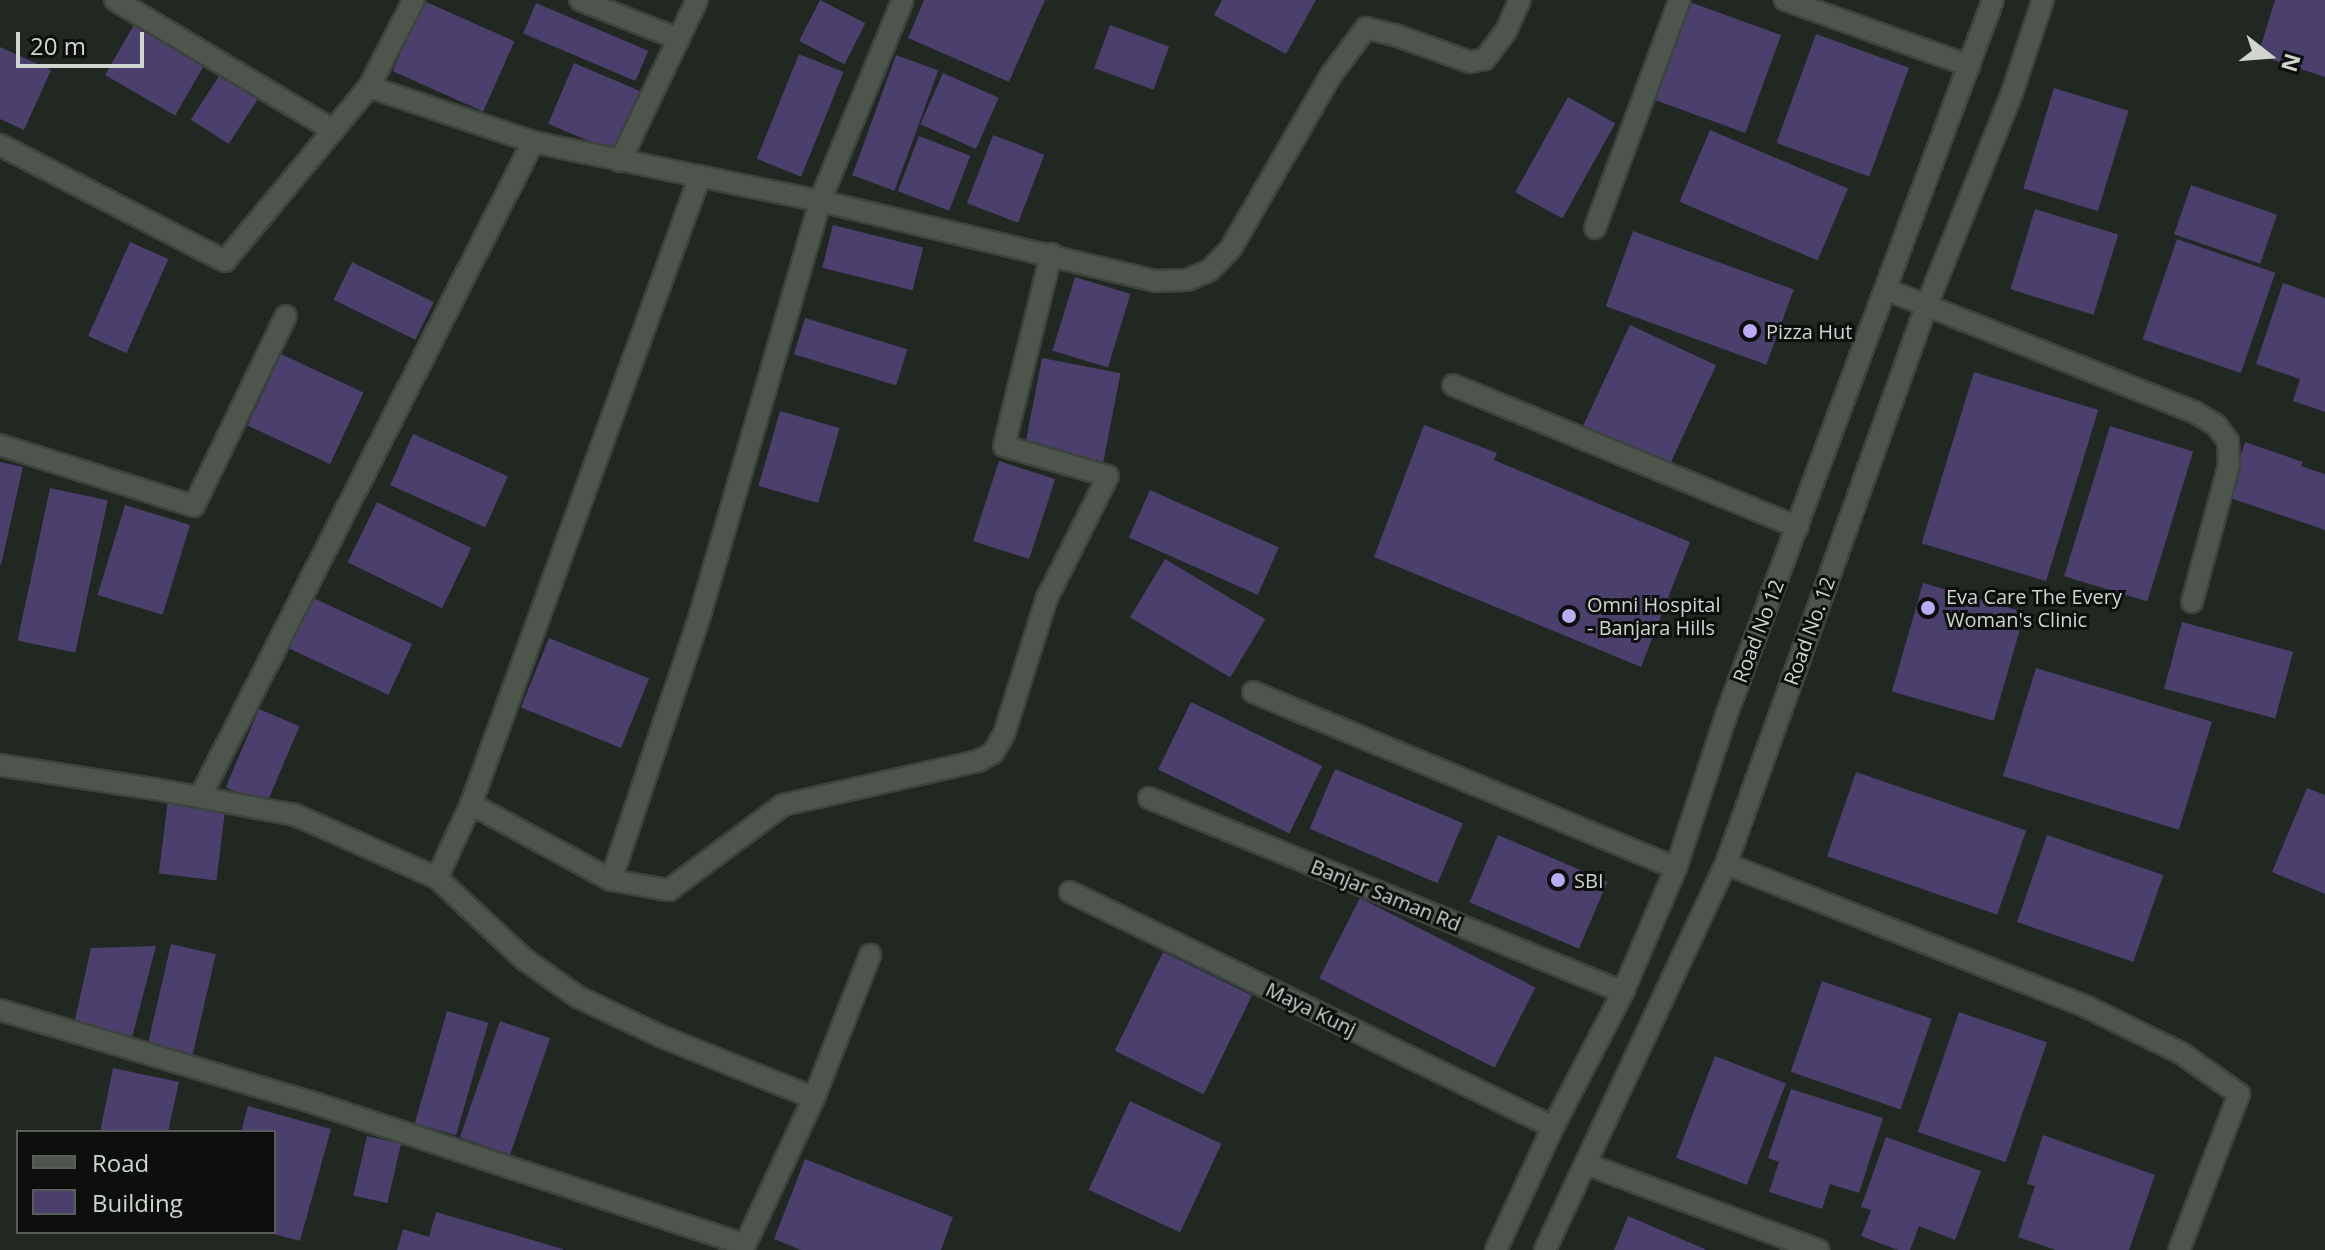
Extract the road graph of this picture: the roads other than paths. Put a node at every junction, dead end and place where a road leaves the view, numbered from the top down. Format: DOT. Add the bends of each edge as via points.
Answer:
graph roads {
  1 [pos="115,0"];
  2 [pos="414,0"];
  3 [pos="580,0"];
  4 [pos="697,0"];
  5 [pos="903,0"];
  6 [pos="1520,0"];
  7 [pos="1680,0"];
  8 [pos="1785,0"];
  9 [pos="1993,0"];
  10 [pos="2043,0"];
  11 [pos="679,39"];
  12 [pos="1970,66"];
  13 [pos="369,87"];
  14 [pos="333,130"];
  15 [pos="533,142"];
  16 [pos="0,145"];
  17 [pos="620,161"];
  18 [pos="700,176"];
  19 [pos="820,201"];
  20 [pos="1595,228"];
  21 [pos="1051,254"];
  22 [pos="1885,289"];
  23 [pos="1926,307"];
  24 [pos="286,316"];
  25 [pos="1453,385"];
  26 [pos="0,445"];
  27 [pos="1798,527"];
  28 [pos="2192,602"];
  29 [pos="1253,692"];
  30 [pos="0,765"];
  31 [pos="200,797"];
  32 [pos="1149,798"];
  33 [pos="471,804"];
  34 [pos="1726,864"];
  35 [pos="1676,868"];
  36 [pos="437,878"];
  37 [pos="611,880"];
  38 [pos="1070,892"];
  39 [pos="870,955"];
  40 [pos="1623,992"];
  41 [pos="0,1010"];
  42 [pos="814,1098"];
  43 [pos="1553,1127"];
  44 [pos="1586,1164"];
  45 [pos="1496,1250"];
  46 [pos="1545,1250"];
  47 [pos="1819,1250"];
  48 [pos="2179,1250"];
  1 -- 14 [label="street"];
  2 -- 13 [label="street"];
  3 -- 11 [label="street"];
  4 -- 11 [label="street"];
  5 -- 19 [label="street"];
  6 -- 21 [label="street" via="1485,59 1470,62 1366,28 1331,75 1231,248 1210,270 1187,280 1156,281"];
  7 -- 20 [label="street"];
  8 -- 12 [label="street"];
  9 -- 12 [label="street, Road No 12"];
  10 -- 23 [label="street, Road No. 12" via="2012,93"];
  11 -- 17 [label="street"];
  12 -- 22 [label="street, Road No 12"];
  13 -- 14 [label="street"];
  13 -- 15 [label="street"];
  14 -- 16 [label="street" via="225,261"];
  15 -- 17 [label="street"];
  15 -- 31 [label="street"];
  17 -- 18 [label="street"];
  18 -- 19 [label="street"];
  18 -- 33 [label="street"];
  19 -- 21 [label="street"];
  19 -- 37 [label="street" via="700,615"];
  21 -- 37 [label="street" via="1004,446 1108,476 1047,598 1004,734 993,753 978,761 783,805 669,890"];
  22 -- 23 [label="street"];
  22 -- 27 [label="street, Road No 12"];
  23 -- 28 [label="street" via="2216,425 2228,441 2229,465"];
  23 -- 34 [label="street, Road No. 12"];
  24 -- 26 [label="street" via="194,506"];
  25 -- 27 [label="street"];
  27 -- 35 [label="street, Road No 12" via="1726,716"];
  29 -- 35 [label="street"];
  30 -- 31 [label="street"];
  31 -- 36 [label="street" via="295,815"];
  32 -- 40 [label="street, Banjar Saman Rd"];
  33 -- 36 [label="street"];
  33 -- 37 [label="street"];
  34 -- 44 [label="street, Road No. 12"];
  34 -- 48 [label="street" via="2087,1007 2181,1053 2239,1094"];
  35 -- 40 [label="street, Road No 12"];
  36 -- 42 [label="street" via="524,959 578,997"];
  38 -- 43 [label="street, Maya Kunj"];
  39 -- 42 [label="street"];
  40 -- 43 [label="street, Road No 12"];
  41 -- 42 [label="street" via="308,1101 745,1245"];
  43 -- 45 [label="street, Road No 12"];
  44 -- 46 [label="street, Road No. 12"];
  44 -- 47 [label="street"];
}
